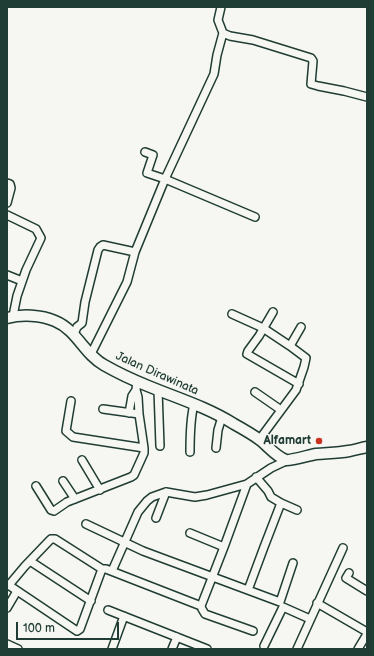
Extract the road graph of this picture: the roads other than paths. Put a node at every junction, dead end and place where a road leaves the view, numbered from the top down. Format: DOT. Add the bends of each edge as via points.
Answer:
graph roads {
  1 [pos="221,7"];
  2 [pos="223,33"];
  3 [pos="367,97"];
  4 [pos="145,152"];
  5 [pos="166,179"];
  6 [pos="7,183"];
  7 [pos="7,203"];
  8 [pos="7,215"];
  9 [pos="255,217"];
  10 [pos="135,252"];
  11 [pos="7,275"];
  12 [pos="22,281"];
  13 [pos="273,312"];
  14 [pos="232,314"];
  15 [pos="10,317"];
  16 [pos="301,327"];
  17 [pos="263,328"];
  18 [pos="74,334"];
  19 [pos="290,346"];
  20 [pos="91,354"];
  21 [pos="299,384"];
  22 [pos="136,386"];
  23 [pos="158,390"];
  24 [pos="255,392"];
  25 [pos="71,401"];
  26 [pos="194,404"];
  27 [pos="103,409"];
  28 [pos="282,410"];
  29 [pos="129,413"];
  30 [pos="139,414"];
  31 [pos="222,417"];
  32 [pos="259,440"];
  33 [pos="160,446"];
  34 [pos="367,447"];
  35 [pos="144,448"];
  36 [pos="216,448"];
  37 [pos="190,452"];
  38 [pos="280,456"];
  39 [pos="82,460"];
  40 [pos="256,477"];
  41 [pos="63,480"];
  42 [pos="247,484"];
  43 [pos="36,486"];
  44 [pos="100,490"];
  45 [pos="166,492"];
  46 [pos="75,499"];
  47 [pos="282,503"];
  48 [pos="297,510"];
  49 [pos="156,518"];
  50 [pos="86,524"];
  51 [pos="190,532"];
  52 [pos="124,542"];
  53 [pos="224,547"];
  54 [pos="342,548"];
  55 [pos="30,561"];
  56 [pos="293,563"];
  57 [pos="102,569"];
  58 [pos="112,571"];
  59 [pos="349,573"];
  60 [pos="212,578"];
  61 [pos="8,584"];
  62 [pos="367,584"];
  63 [pos="248,590"];
  64 [pos="367,590"];
  65 [pos="17,591"];
  66 [pos="91,601"];
  67 [pos="317,603"];
  68 [pos="201,606"];
  69 [pos="7,608"];
  70 [pos="108,610"];
  71 [pos="124,616"];
  72 [pos="310,619"];
  73 [pos="253,631"];
  74 [pos="367,633"];
  75 [pos="177,637"];
  76 [pos="7,644"];
  77 [pos="264,646"];
  78 [pos="18,649"];
  79 [pos="112,649"];
  80 [pos="172,649"];
  81 [pos="206,649"];
  82 [pos="297,649"];
  83 [pos="358,649"];
  1 -- 2 [label="street" via="218,20"];
  2 -- 3 [label="street" via="311,58 311,84"];
  2 -- 5 [label="street" via="214,74"];
  4 -- 5 [label="street" via="153,155 147,173"];
  5 -- 9 [label="street"];
  5 -- 10 [label="street"];
  6 -- 7 [label="street" via="11,188"];
  8 -- 12 [label="street" via="36,229 41,238"];
  10 -- 18 [label="street" via="103,245 100,247 82,323"];
  10 -- 20 [label="street" via="127,282"];
  11 -- 12 [label="street"];
  12 -- 15 [label="street"];
  13 -- 17 [label="street"];
  14 -- 17 [label="street"];
  15 -- 18 [label="street, Jalan Dirawinata" via="24,315 53,320"];
  16 -- 19 [label="street"];
  17 -- 19 [label="street"];
  17 -- 21 [label="street" via="247,354"];
  18 -- 20 [label="street, Jalan Dirawinata"];
  19 -- 21 [label="street" via="306,358"];
  20 -- 22 [label="street, Jalan Dirawinata"];
  21 -- 28 [label="street"];
  22 -- 23 [label="street, Jalan Dirawinata"];
  22 -- 29 [label="street"];
  22 -- 30 [label="street"];
  23 -- 26 [label="street, Jalan Dirawinata"];
  23 -- 33 [label="street"];
  24 -- 28 [label="street"];
  25 -- 35 [label="street" via="66,431 73,437"];
  26 -- 31 [label="street, Jalan Dirawinata"];
  26 -- 37 [label="street"];
  27 -- 29 [label="street"];
  28 -- 32 [label="street"];
  29 -- 30 [label="street"];
  30 -- 35 [label="street"];
  31 -- 32 [label="street, Jalan Dirawinata"];
  31 -- 36 [label="street"];
  32 -- 38 [label="street, Jalan Dirawinata"];
  34 -- 38 [label="street" via="349,451"];
  35 -- 44 [label="street" via="134,475"];
  38 -- 40 [label="street" via="271,468"];
  39 -- 44 [label="street"];
  40 -- 42 [label="street"];
  40 -- 47 [label="street" via="271,497"];
  41 -- 46 [label="street"];
  42 -- 45 [label="street" via="195,497"];
  42 -- 53 [label="street"];
  43 -- 46 [label="street" via="53,511"];
  44 -- 46 [label="street"];
  45 -- 49 [label="street"];
  45 -- 52 [label="street" via="147,500 138,512"];
  47 -- 48 [label="street"];
  47 -- 63 [label="street"];
  50 -- 52 [label="street"];
  51 -- 53 [label="street"];
  52 -- 58 [label="street"];
  52 -- 60 [label="street"];
  53 -- 60 [label="street"];
  54 -- 67 [label="street"];
  55 -- 57 [label="street" via="53,538"];
  55 -- 61 [label="street"];
  55 -- 66 [label="street"];
  56 -- 63 [label="street" via="280,602"];
  57 -- 58 [label="street"];
  57 -- 66 [label="street"];
  58 -- 68 [label="street"];
  59 -- 64 [label="street" via="346,578"];
  60 -- 63 [label="street"];
  60 -- 68 [label="street"];
  61 -- 65 [label="street"];
  62 -- 64 [label="street"];
  65 -- 66 [label="street" via="77,631"];
  65 -- 69 [label="street"];
  67 -- 72 [label="street"];
  67 -- 74 [label="street"];
  68 -- 73 [label="street" via="205,614"];
  70 -- 71 [label="street"];
  71 -- 75 [label="street"];
  71 -- 79 [label="street"];
  72 -- 77 [label="street" via="283,607"];
  72 -- 82 [label="street"];
  74 -- 83 [label="street"];
  75 -- 80 [label="street"];
  75 -- 81 [label="street"];
  76 -- 78 [label="street"];
}
